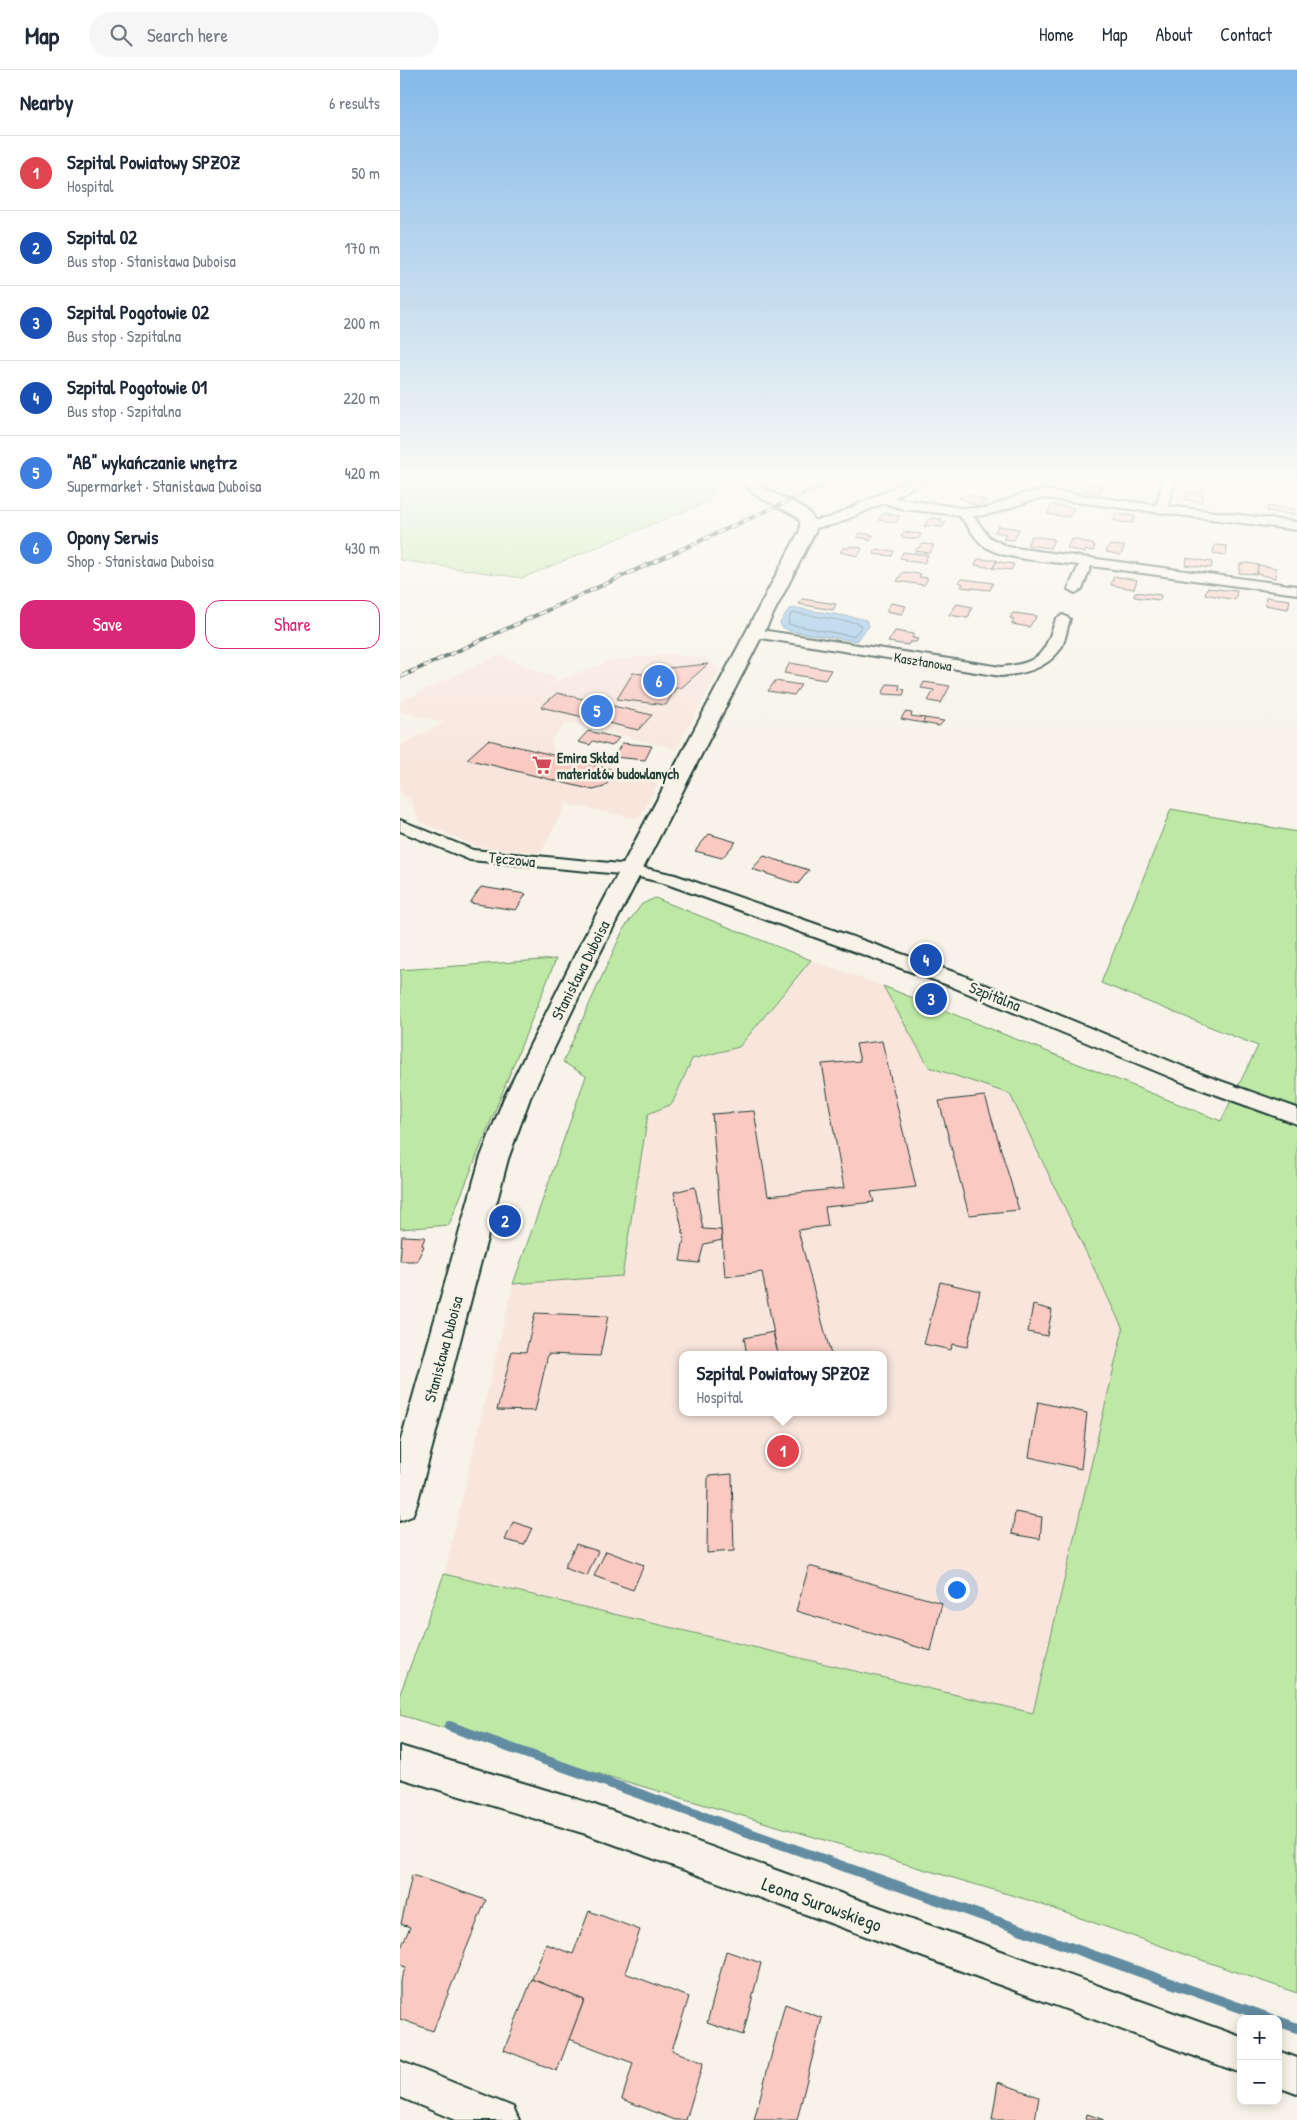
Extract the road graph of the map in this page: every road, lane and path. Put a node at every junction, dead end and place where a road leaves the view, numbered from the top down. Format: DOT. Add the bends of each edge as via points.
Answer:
graph roads {
  1 [pos="786,574"];
  2 [pos="1081,574"];
  3 [pos="1174,574"];
  4 [pos="1075,589"];
  5 [pos="1297,590"];
  6 [pos="1063,619"];
  7 [pos="755,633"];
  8 [pos="400,825"];
  9 [pos="631,870"];
  10 [pos="1297,1116"];
  11 [pos="400,1504"];
  12 [pos="400,1762"];
  13 [pos="1237,2055"];
  14 [pos="1282,2070"];
  15 [pos="1297,2076"];
  16 [pos="400,2079"];
  17 [pos="500,2120"];
  1 -- 7 [label="street, Stanisława Duboisa"];
  2 -- 4 [label="street"];
  3 -- 5 [label="street"];
  6 -- 7 [label="street, Kasztanowa" via="1054,646 1042,660 1007,672 982,671"];
  7 -- 9 [label="street, Stanisława Duboisa"];
  8 -- 9 [label="street, Tęczowa" via="470,855"];
  9 -- 10 [label="street, Szpitalna" via="668,879 955,980 1194,1079"];
  9 -- 11 [label="street, Stanisława Duboisa" via="527,1077 498,1150"];
  12 -- 13 [label="street, Leona Surowskiego" via="586,1818"];
  14 -- 15 [label="street"];
  16 -- 17 [label="street"];
}
